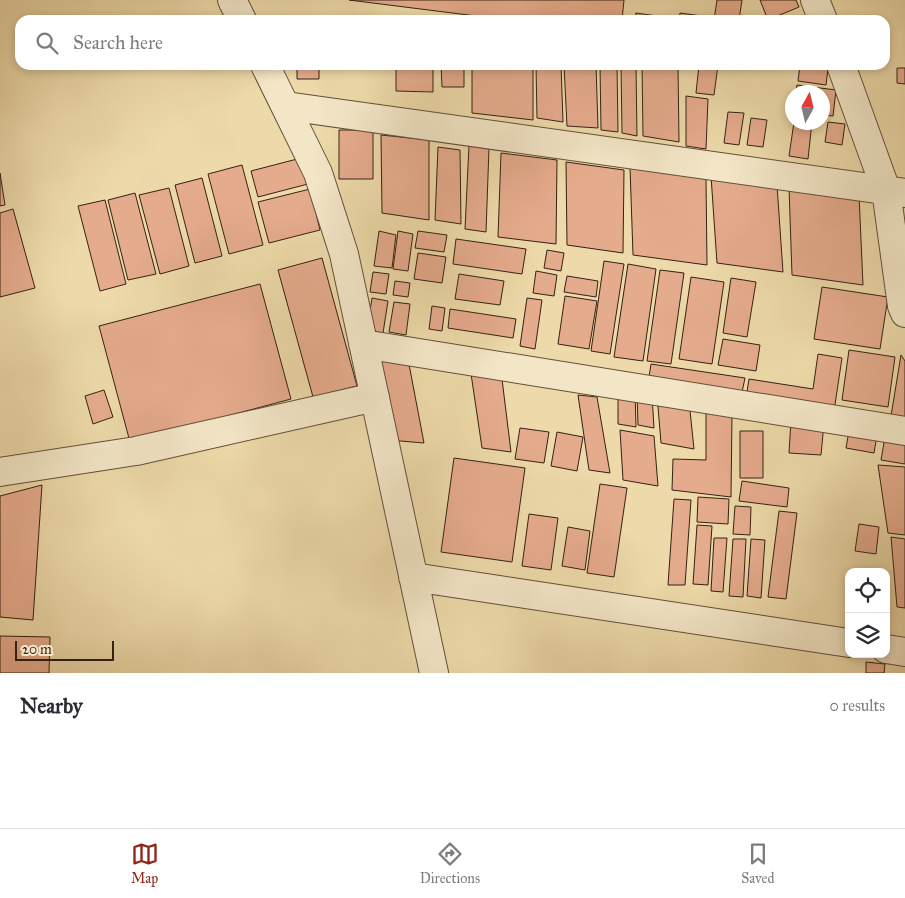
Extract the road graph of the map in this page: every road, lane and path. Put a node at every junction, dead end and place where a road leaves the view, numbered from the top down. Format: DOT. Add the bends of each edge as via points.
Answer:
graph roads {
  1 [pos="232,0"];
  2 [pos="815,0"];
  3 [pos="240,15"];
  4 [pos="821,15"];
  5 [pos="268,70"];
  6 [pos="843,70"];
  7 [pos="286,106"];
  8 [pos="896,192"];
  9 [pos="905,313"];
  10 [pos="363,344"];
  11 [pos="375,397"];
  12 [pos="905,431"];
  13 [pos="0,472"];
  14 [pos="413,578"];
  15 [pos="845,642"];
  16 [pos="890,650"];
  17 [pos="905,652"];
  18 [pos="434,673"];
  1 -- 3 [label="street"];
  2 -- 4 [label="street"];
  5 -- 7 [label="street"];
  6 -- 8 [label="street"];
  7 -- 8 [label="street"];
  7 -- 10 [label="street" via="318,173 344,254"];
  8 -- 9 [label="street"];
  10 -- 11 [label="street"];
  10 -- 12 [label="street"];
  11 -- 13 [label="street" via="136,451"];
  11 -- 14 [label="street"];
  14 -- 15 [label="street"];
  14 -- 18 [label="street"];
  16 -- 17 [label="street"];
}
